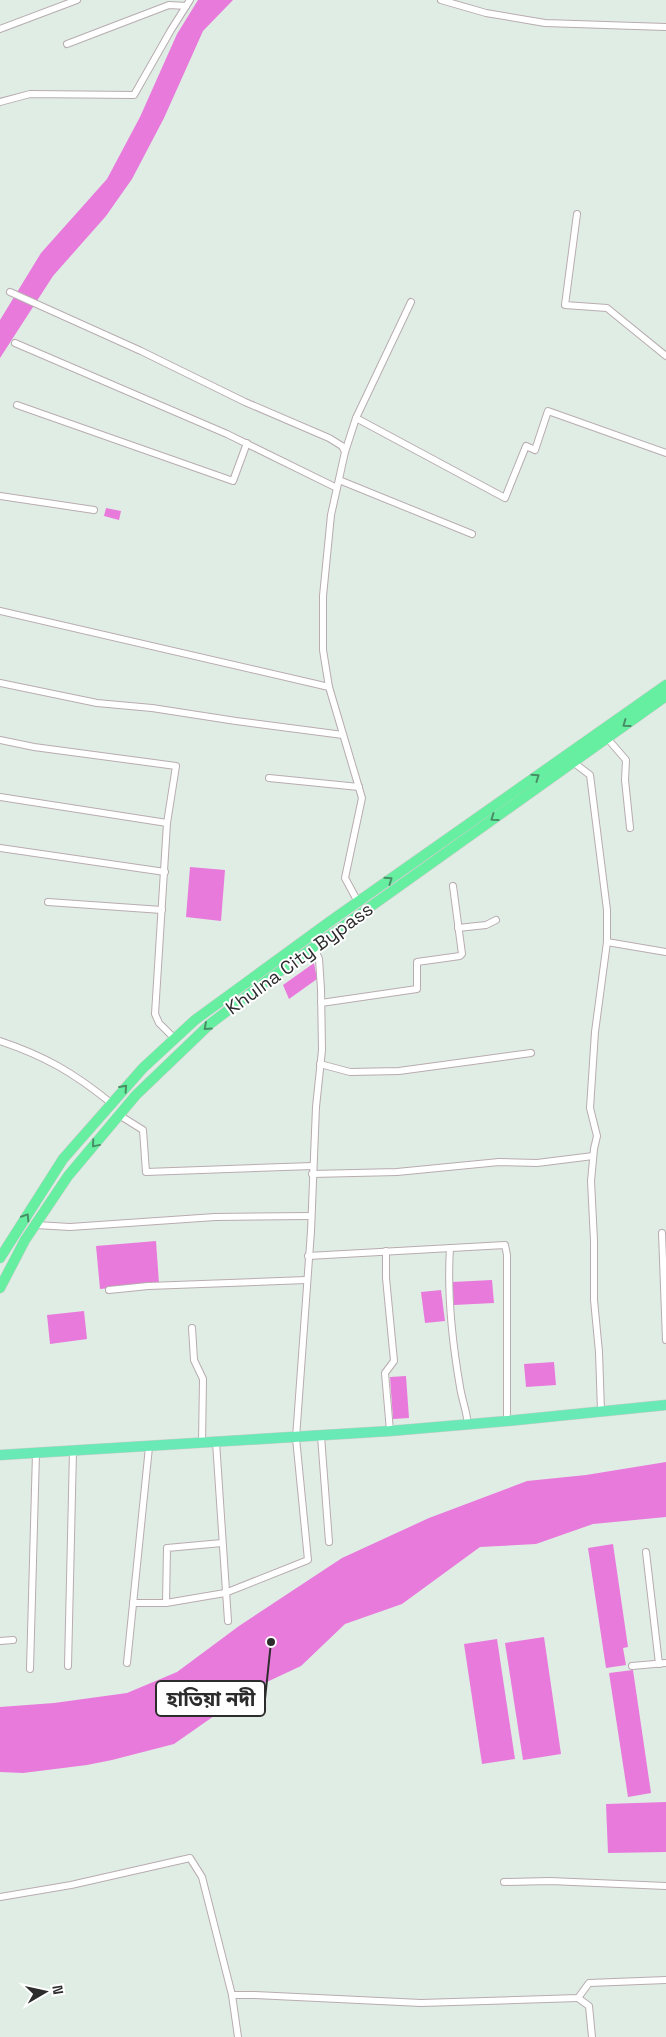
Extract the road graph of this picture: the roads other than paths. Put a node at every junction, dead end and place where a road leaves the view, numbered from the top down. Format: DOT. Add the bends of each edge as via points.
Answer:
graph roads {
  1 [pos="77,0"];
  2 [pos="441,0"];
  3 [pos="188,3"];
  4 [pos="666,26"];
  5 [pos="0,29"];
  6 [pos="67,44"];
  7 [pos="0,102"];
  8 [pos="577,214"];
  9 [pos="12,293"];
  10 [pos="411,302"];
  11 [pos="15,343"];
  12 [pos="666,356"];
  13 [pos="17,405"];
  14 [pos="356,418"];
  15 [pos="246,443"];
  16 [pos="345,452"];
  17 [pos="666,453"];
  18 [pos="339,480"];
  19 [pos="338,488"];
  20 [pos="0,496"];
  21 [pos="94,510"];
  22 [pos="472,534"];
  23 [pos="0,611"];
  24 [pos="0,683"];
  25 [pos="666,685"];
  26 [pos="330,687"];
  27 [pos="666,696"];
  28 [pos="343,735"];
  29 [pos="607,738"];
  30 [pos="0,740"];
  31 [pos="573,762"];
  32 [pos="269,778"];
  33 [pos="359,787"];
  34 [pos="0,797"];
  35 [pos="167,822"];
  36 [pos="630,828"];
  37 [pos="0,848"];
  38 [pos="165,872"];
  39 [pos="453,886"];
  40 [pos="48,902"];
  41 [pos="358,902"];
  42 [pos="162,910"];
  43 [pos="496,920"];
  44 [pos="458,928"];
  45 [pos="607,942"];
  46 [pos="314,947"];
  47 [pos="666,952"];
  48 [pos="321,1003"];
  49 [pos="174,1038"];
  50 [pos="0,1041"];
  51 [pos="531,1053"];
  52 [pos="320,1064"];
  53 [pos="111,1103"];
  54 [pos="119,1115"];
  55 [pos="593,1156"];
  56 [pos="313,1166"];
  57 [pos="312,1174"];
  58 [pos="311,1216"];
  59 [pos="36,1225"];
  60 [pos="662,1232"];
  61 [pos="450,1248"];
  62 [pos="386,1251"];
  63 [pos="308,1256"];
  64 [pos="0,1258"];
  65 [pos="306,1280"];
  66 [pos="0,1288"];
  67 [pos="109,1290"];
  68 [pos="192,1328"];
  69 [pos="666,1340"];
  70 [pos="666,1405"];
  71 [pos="601,1411"];
  72 [pos="507,1421"];
  73 [pos="468,1425"];
  74 [pos="390,1431"];
  75 [pos="321,1436"];
  76 [pos="296,1438"];
  77 [pos="216,1442"];
  78 [pos="202,1443"];
  79 [pos="148,1446"];
  80 [pos="72,1451"];
  81 [pos="36,1453"];
  82 [pos="0,1455"];
  83 [pos="329,1542"];
  84 [pos="222,1543"];
  85 [pos="646,1552"];
  86 [pos="225,1593"];
  87 [pos="133,1603"];
  88 [pos="166,1603"];
  89 [pos="228,1622"];
  90 [pos="13,1640"];
  91 [pos="0,1641"];
  92 [pos="127,1663"];
  93 [pos="662,1664"];
  94 [pos="68,1666"];
  95 [pos="632,1666"];
  96 [pos="30,1669"];
  97 [pos="504,1882"];
  98 [pos="666,1886"];
  99 [pos="0,1897"];
  100 [pos="666,1980"];
  101 [pos="236,1995"];
  102 [pos="578,1998"];
  103 [pos="238,2037"];
  104 [pos="592,2037"];
  1 -- 5 [label="street"];
  2 -- 4 [label="street" via="486,13 545,24"];
  3 -- 6 [label="street" via="169,5"];
  3 -- 7 [label="street" via="134,95 30,94"];
  8 -- 12 [label="street" via="565,305 607,308"];
  9 -- 16 [label="street" via="329,438 342,446"];
  10 -- 14 [label="street"];
  11 -- 15 [label="street"];
  13 -- 15 [label="street" via="233,481"];
  14 -- 16 [label="street"];
  14 -- 17 [label="street" via="505,498 526,446 535,450 548,411"];
  15 -- 19 [label="street"];
  16 -- 18 [label="street"];
  18 -- 19 [label="street"];
  18 -- 22 [label="street"];
  19 -- 26 [label="street" via="331,515 323,596 323,650"];
  20 -- 21 [label="street"];
  23 -- 26 [label="street"];
  24 -- 28 [label="street" via="97,703"];
  41 -- 25 [label="highway, Khulna City Bypass, one-way"];
  26 -- 28 [label="street"];
  27 -- 29 [label="highway, Khulna City Bypass, one-way"];
  28 -- 33 [label="street"];
  29 -- 31 [label="highway, Khulna City Bypass"];
  29 -- 36 [label="street" via="626,760"];
  30 -- 35 [label="street" via="176,766"];
  31 -- 45 [label="street" via="590,775 607,910"];
  31 -- 46 [label="highway, Khulna City Bypass, one-way"];
  32 -- 33 [label="street"];
  33 -- 41 [label="street" via="361,806 345,878"];
  34 -- 35 [label="street"];
  35 -- 38 [label="street"];
  37 -- 38 [label="street"];
  38 -- 42 [label="street"];
  39 -- 44 [label="street"];
  40 -- 42 [label="street"];
  41 -- 49 [label="highway, Khulna City Bypass" via="250,978"];
  42 -- 49 [label="street" via="155,1014"];
  43 -- 44 [label="street" via="486,925"];
  44 -- 48 [label="street" via="462,954 417,962 417,989"];
  45 -- 47 [label="street"];
  45 -- 55 [label="street" via="595,1032 590,1108 597,1136"];
  46 -- 48 [label="street" via="319,959"];
  46 -- 54 [label="highway, Khulna City Bypass, one-way" via="210,1024 136,1094"];
  48 -- 52 [label="street"];
  53 -- 49 [label="highway, Khulna City Bypass, one-way"];
  50 -- 53 [label="street" via="60,1066"];
  51 -- 52 [label="street" via="399,1071 350,1072"];
  52 -- 56 [label="street"];
  64 -- 53 [label="highway, Khulna City Bypass, one-way" via="63,1159"];
  54 -- 56 [label="street" via="142,1130 146,1172"];
  54 -- 59 [label="highway, Khulna City Bypass, one-way" via="68,1176"];
  55 -- 57 [label="street" via="397,1172"];
  55 -- 71 [label="street" via="594,1292"];
  56 -- 57 [label="street"];
  57 -- 58 [label="street"];
  58 -- 59 [label="street" via="215,1217 70,1227"];
  58 -- 63 [label="street"];
  59 -- 66 [label="highway, Khulna City Bypass"];
  60 -- 69 [label="street"];
  61 -- 62 [label="street"];
  61 -- 72 [label="street" via="505,1245"];
  61 -- 73 [label="street" via="448,1282 453,1338"];
  62 -- 63 [label="street"];
  62 -- 74 [label="street" via="394,1361 385,1373"];
  63 -- 65 [label="street"];
  65 -- 67 [label="street"];
  65 -- 76 [label="street"];
  68 -- 78 [label="street" via="194,1360 202,1379"];
  70 -- 71 [label="main road"];
  71 -- 72 [label="main road"];
  72 -- 73 [label="main road"];
  73 -- 74 [label="main road"];
  74 -- 75 [label="main road"];
  75 -- 76 [label="main road"];
  75 -- 83 [label="street"];
  76 -- 77 [label="main road"];
  76 -- 86 [label="street" via="308,1560"];
  77 -- 78 [label="main road"];
  77 -- 84 [label="street"];
  78 -- 79 [label="main road"];
  79 -- 80 [label="main road"];
  79 -- 87 [label="street"];
  80 -- 81 [label="main road"];
  80 -- 94 [label="street"];
  81 -- 82 [label="main road"];
  81 -- 96 [label="street"];
  84 -- 86 [label="street"];
  84 -- 88 [label="street" via="166,1548"];
  85 -- 93 [label="street"];
  86 -- 88 [label="street"];
  86 -- 89 [label="street"];
  87 -- 88 [label="street"];
  87 -- 92 [label="street"];
  90 -- 91 [label="street"];
  93 -- 95 [label="street"];
  97 -- 98 [label="street"];
  99 -- 101 [label="street" via="71,1885 190,1858 202,1877"];
  100 -- 102 [label="street" via="589,1983"];
  101 -- 102 [label="street" via="421,2004"];
  101 -- 103 [label="street"];
  102 -- 104 [label="street" via="589,2006"];
}
